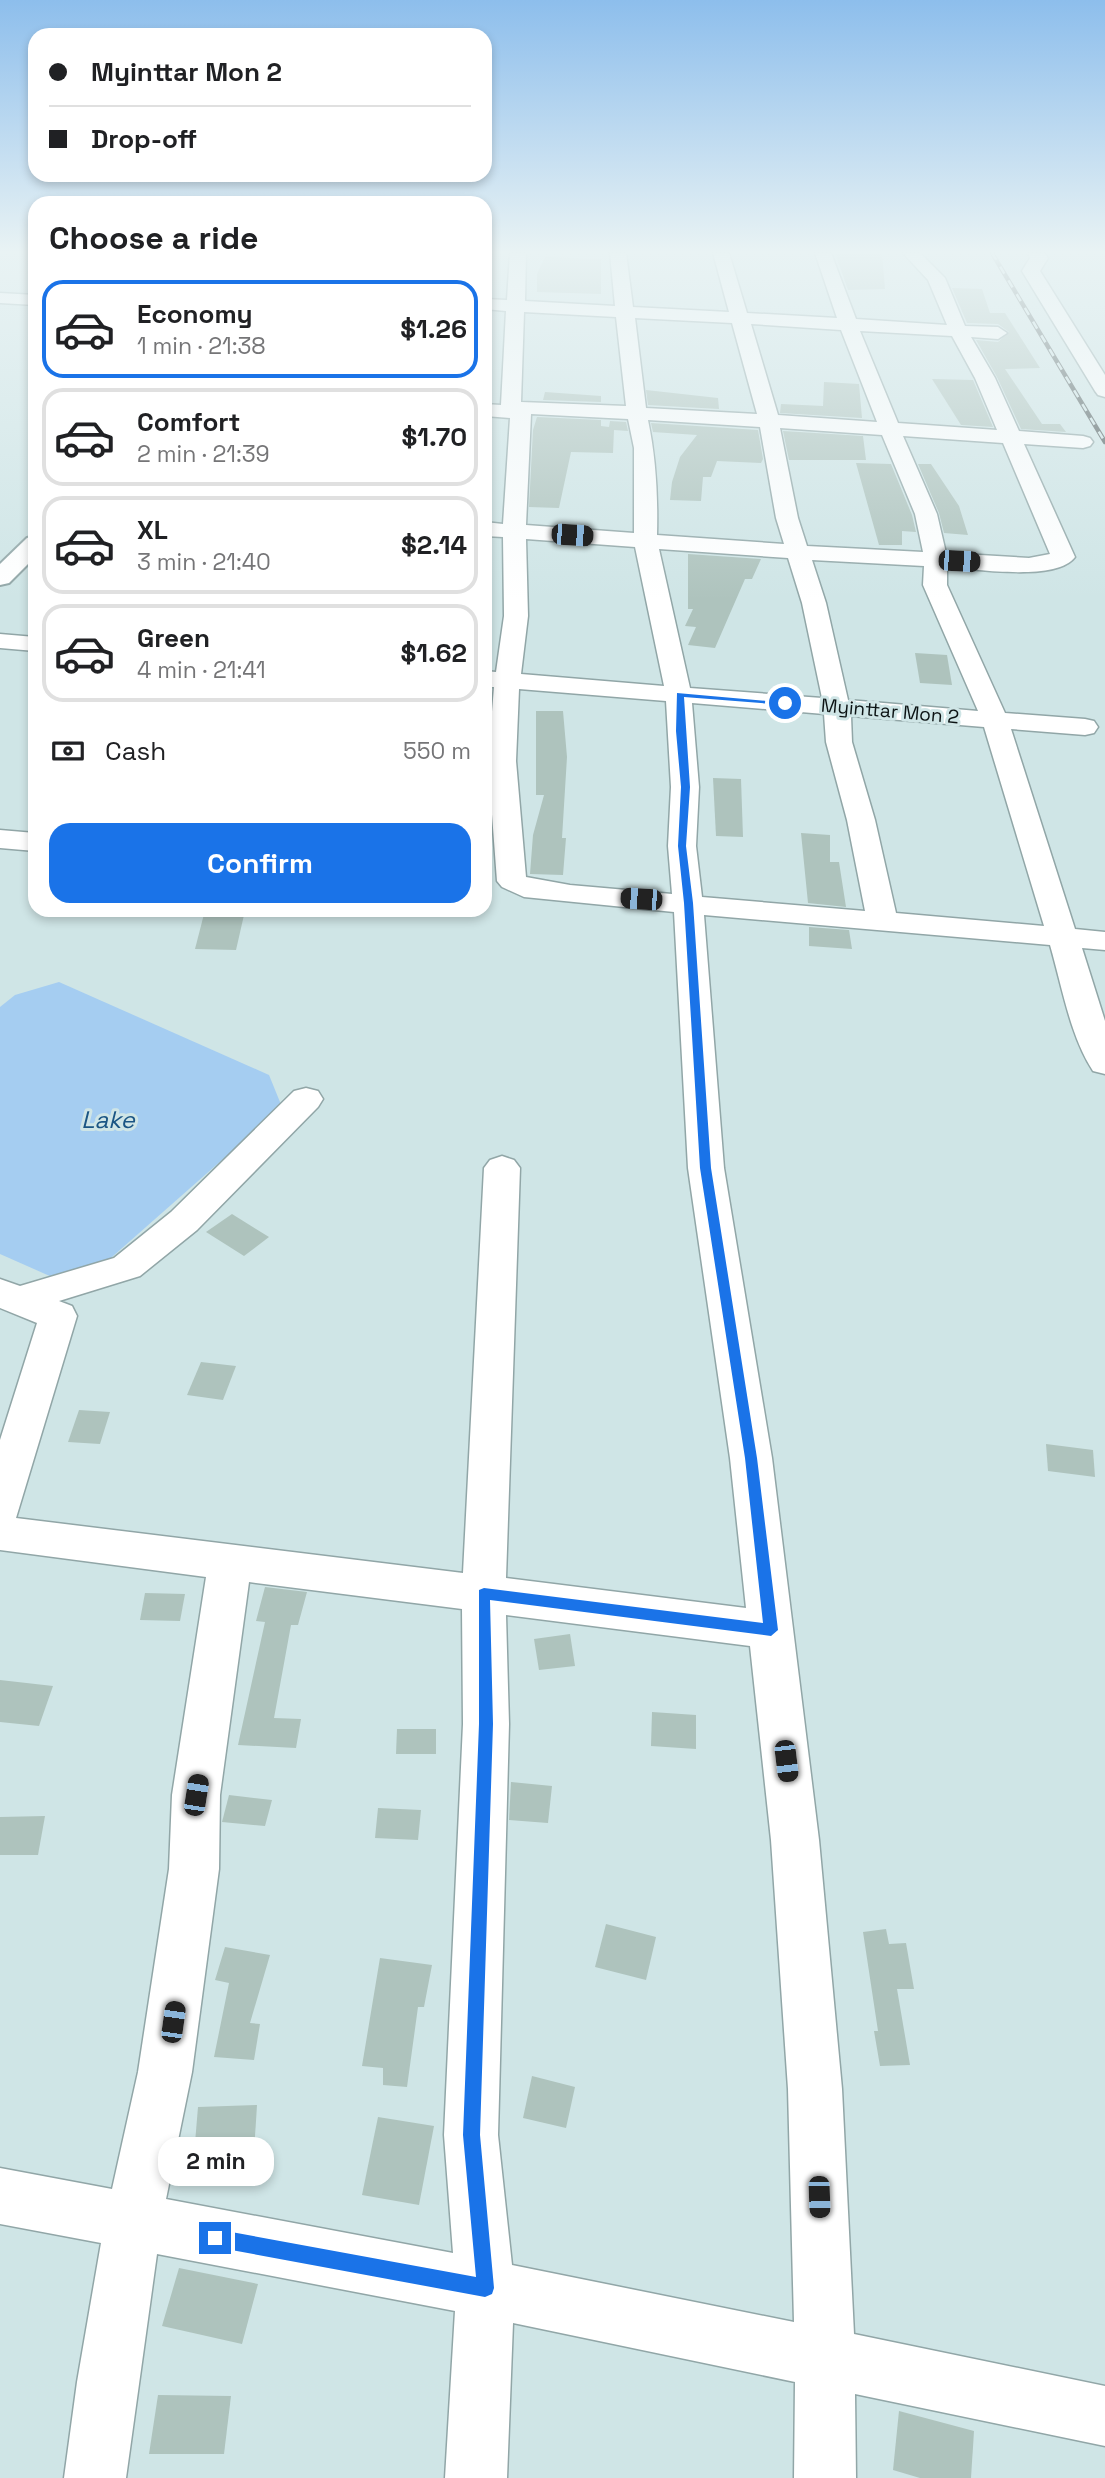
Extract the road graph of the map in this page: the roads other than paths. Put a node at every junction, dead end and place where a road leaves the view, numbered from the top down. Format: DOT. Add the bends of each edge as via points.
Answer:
graph roads {
  1 [pos="516,369"];
  2 [pos="633,369"];
  3 [pos="755,369"];
  4 [pos="866,369"];
  5 [pos="980,369"];
  6 [pos="1091,369"];
  7 [pos="1105,391"];
  8 [pos="492,410"];
  9 [pos="517,410"];
  10 [pos="638,413"];
  11 [pos="769,421"];
  12 [pos="888,429"];
  13 [pos="1011,437"];
  14 [pos="1083,442"];
  15 [pos="492,529"];
  16 [pos="514,531"];
  17 [pos="645,540"];
  18 [pos="28,551"];
  19 [pos="798,552"];
  20 [pos="936,559"];
  21 [pos="0,578"];
  22 [pos="0,641"];
  23 [pos="28,643"];
  24 [pos="496,680"];
  25 [pos="680,694"];
  26 [pos="837,707"];
  27 [pos="995,719"];
  28 [pos="1085,727"];
  29 [pos="0,839"];
  30 [pos="28,841"];
  31 [pos="498,880"];
  32 [pos="688,903"];
  33 [pos="882,921"];
  34 [pos="1064,938"];
  35 [pos="1105,942"];
  36 [pos="1105,1064"];
  37 [pos="306,1099"];
  38 [pos="502,1168"];
  39 [pos="9,1296"];
  40 [pos="0,1508"];
  41 [pos="0,1533"];
  42 [pos="230,1562"];
  43 [pos="484,1594"];
  44 [pos="771,1630"];
  45 [pos="0,2196"];
  46 [pos="133,2223"];
  47 [pos="485,2288"];
  48 [pos="825,2358"];
  49 [pos="1105,2416"];
  50 [pos="95,2478"];
  51 [pos="476,2478"];
  52 [pos="825,2478"];
  1 -- 9 [label="street"];
  2 -- 10 [label="street"];
  3 -- 11 [label="street"];
  4 -- 12 [label="street"];
  5 -- 13 [label="street"];
  6 -- 7 [label="street"];
  8 -- 9 [label="street"];
  9 -- 10 [label="street"];
  9 -- 16 [label="street"];
  10 -- 11 [label="street"];
  10 -- 17 [label="street" via="644,448"];
  11 -- 12 [label="street"];
  11 -- 19 [label="street"];
  12 -- 13 [label="street"];
  12 -- 20 [label="street" via="926,514"];
  13 -- 14 [label="street"];
  13 -- 20 [label="street" via="1063,557 1029,565"];
  15 -- 16 [label="street"];
  16 -- 17 [label="street"];
  16 -- 24 [label="street" via="516,616"];
  17 -- 19 [label="street"];
  17 -- 25 [label="street"];
  18 -- 21 [label="highway"];
  19 -- 20 [label="street"];
  19 -- 26 [label="street"];
  20 -- 27 [label="street" via="935,585"];
  22 -- 23 [label="street"];
  24 -- 25 [label="street, Myinttar Mon 2"];
  24 -- 31 [label="street" via="502,761"];
  25 -- 26 [label="street, Myinttar Mon 2"];
  25 -- 32 [label="street" via="685,787 682,846"];
  26 -- 27 [label="street, Myinttar Mon 2"];
  26 -- 33 [label="street" via="839,742"];
  27 -- 28 [label="street, Myinttar Mon 2"];
  27 -- 34 [label="street"];
  29 -- 30 [label="street"];
  31 -- 32 [label="street" via="536,890"];
  32 -- 33 [label="street"];
  32 -- 44 [label="street" via="706,1168 751,1458"];
  33 -- 34 [label="street"];
  34 -- 35 [label="street"];
  34 -- 36 [label="street"];
  37 -- 39 [label="street" via="184,1222 127,1267"];
  38 -- 43 [label="street"];
  39 -- 40 [label="street" via="58,1316"];
  41 -- 42 [label="street"];
  42 -- 43 [label="street"];
  42 -- 46 [label="street" via="196,1795 194,1869 167,2059"];
  43 -- 44 [label="street"];
  43 -- 47 [label="street" via="486,1724 471,2135"];
  44 -- 48 [label="street" via="795,1840 815,2089"];
  45 -- 46 [label="street"];
  46 -- 47 [label="street"];
  46 -- 50 [label="street"];
  47 -- 48 [label="street"];
  47 -- 51 [label="street"];
  48 -- 49 [label="street"];
  48 -- 52 [label="street"];
}
